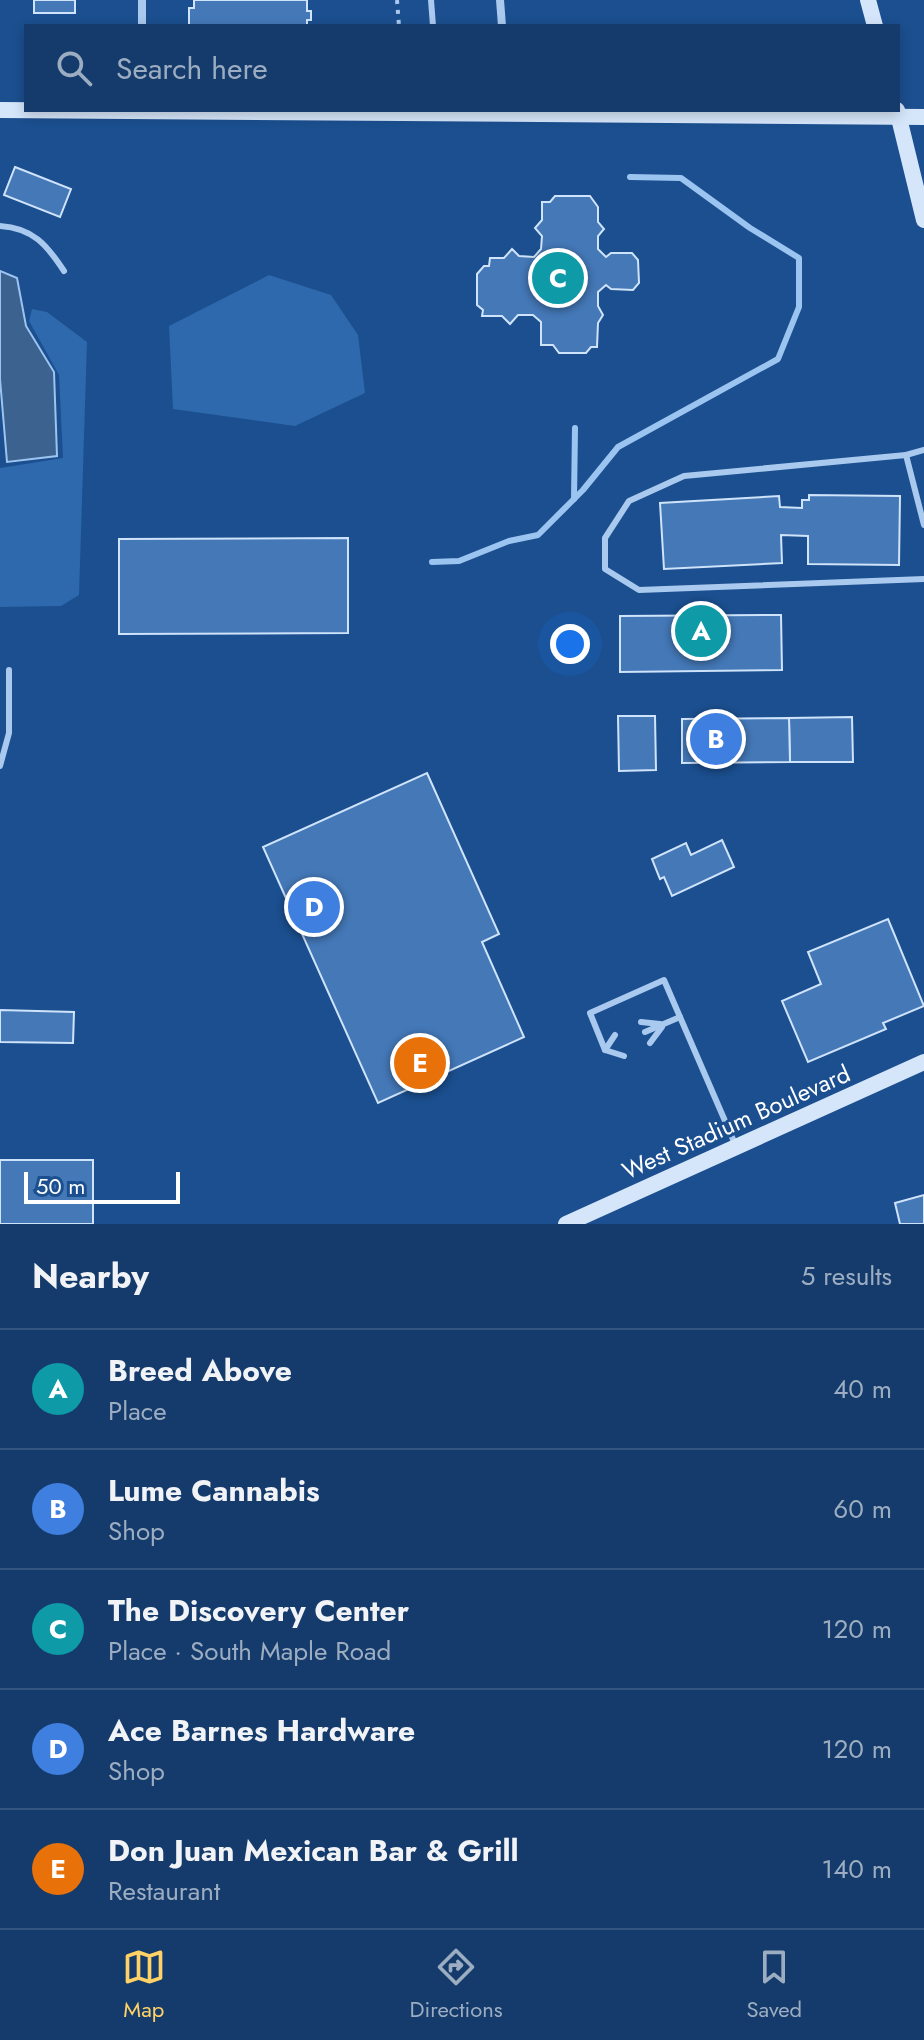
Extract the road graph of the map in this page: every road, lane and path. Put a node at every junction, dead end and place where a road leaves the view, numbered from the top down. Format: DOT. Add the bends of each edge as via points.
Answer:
graph roads {
  1 [pos="142,0"];
  2 [pos="397,0"];
  3 [pos="431,0"];
  4 [pos="500,0"];
  5 [pos="868,0"];
  6 [pos="142,24"];
  7 [pos="399,24"];
  8 [pos="433,24"];
  9 [pos="502,24"];
  10 [pos="874,24"];
  11 [pos="0,110"];
  12 [pos="24,110"];
  13 [pos="437,112"];
  14 [pos="508,113"];
  15 [pos="898,114"];
  16 [pos="924,117"];
  17 [pos="924,220"];
  18 [pos="0,226"];
  19 [pos="64,271"];
  20 [pos="924,450"];
  21 [pos="906,455"];
  22 [pos="924,525"];
  23 [pos="924,579"];
  24 [pos="9,670"];
  25 [pos="0,766"];
  26 [pos="680,1017"];
  27 [pos="641,1022"];
  28 [pos="664,1024"];
  29 [pos="645,1032"];
  30 [pos="615,1035"];
  31 [pos="650,1043"];
  32 [pos="619,1044"];
  33 [pos="605,1050"];
  34 [pos="624,1056"];
  35 [pos="924,1062"];
  36 [pos="736,1148"];
  37 [pos="566,1224"];
  1 -- 6 [label="street"];
  2 -- 7 [label="path"];
  3 -- 8 [label="lane"];
  4 -- 9 [label="street"];
  5 -- 10 [label="street"];
  11 -- 12 [label="street"];
  13 -- 14 [label="street"];
  14 -- 15 [label="street"];
  15 -- 16 [label="street"];
  15 -- 17 [label="street"];
  18 -- 19 [label="lane" via="35,235 49,246"];
  20 -- 21 [label="lane"];
  21 -- 22 [label="lane"];
  21 -- 23 [label="lane" via="684,476 629,501 605,538 605,569 639,590"];
  24 -- 25 [label="lane" via="9,733"];
  26 -- 28 [label="lane"];
  26 -- 33 [label="lane" via="664,980 604,1006 590,1013"];
  26 -- 36 [label="lane"];
  27 -- 28 [label="lane"];
  28 -- 29 [label="lane"];
  28 -- 31 [label="lane"];
  30 -- 33 [label="lane"];
  32 -- 33 [label="lane"];
  33 -- 34 [label="lane"];
  35 -- 36 [label="street, West Stadium Boulevard"];
  36 -- 37 [label="street, West Stadium Boulevard"];
}
